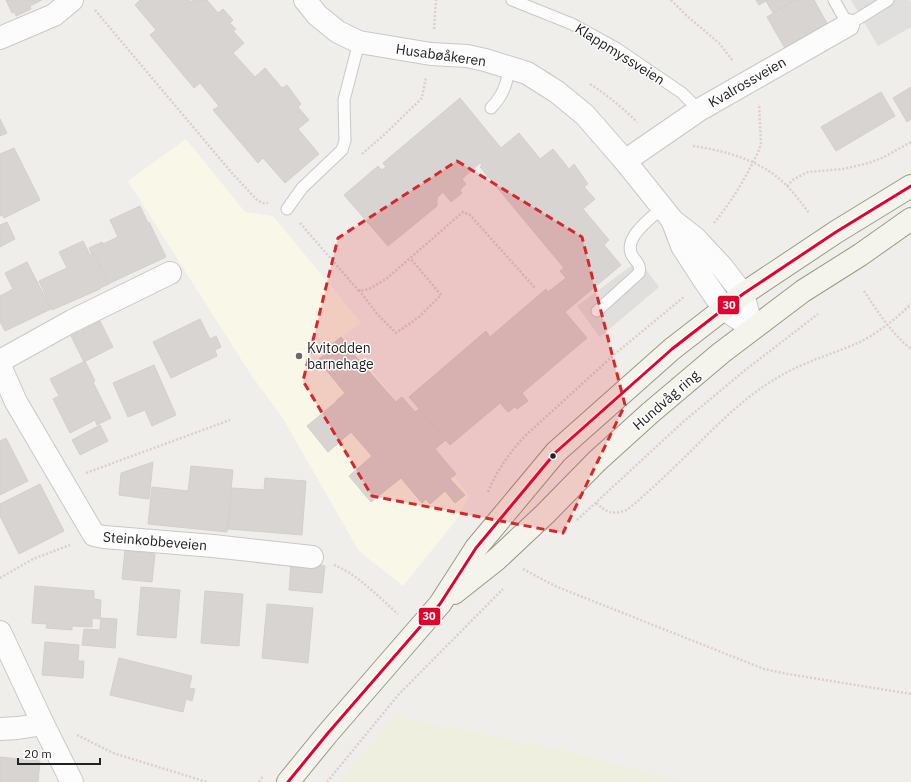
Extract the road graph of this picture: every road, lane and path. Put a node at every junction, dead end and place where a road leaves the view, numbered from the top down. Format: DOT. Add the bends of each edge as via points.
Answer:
graph roads {
  1 [pos="72,0"];
  2 [pos="305,0"];
  3 [pos="436,0"];
  4 [pos="512,0"];
  5 [pos="671,0"];
  6 [pos="834,0"];
  7 [pos="888,0"];
  8 [pos="94,8"];
  9 [pos="848,25"];
  10 [pos="0,38"];
  11 [pos="359,42"];
  12 [pos="431,54"];
  13 [pos="510,67"];
  14 [pos="747,82"];
  15 [pos="491,108"];
  16 [pos="699,110"];
  17 [pos="911,142"];
  18 [pos="686,145"];
  19 [pos="362,154"];
  20 [pos="626,161"];
  21 [pos="753,163"];
  22 [pos="787,186"];
  23 [pos="911,186"];
  24 [pos="287,209"];
  25 [pos="809,213"];
  26 [pos="667,214"];
  27 [pos="722,214"];
  28 [pos="911,219"];
  29 [pos="410,259"];
  30 [pos="170,273"];
  31 [pos="536,288"];
  32 [pos="358,290"];
  33 [pos="864,291"];
  34 [pos="743,294"];
  35 [pos="911,304"];
  36 [pos="724,309"];
  37 [pos="597,311"];
  38 [pos="821,311"];
  39 [pos="887,325"];
  40 [pos="752,328"];
  41 [pos="911,349"];
  42 [pos="0,361"];
  43 [pos="0,366"];
  44 [pos="230,420"];
  45 [pos="63,482"];
  46 [pos="596,503"];
  47 [pos="574,523"];
  48 [pos="94,535"];
  49 [pos="312,557"];
  50 [pos="527,565"];
  51 [pos="522,569"];
  52 [pos="518,574"];
  53 [pos="0,578"];
  54 [pos="508,584"];
  55 [pos="440,604"];
  56 [pos="400,616"];
  57 [pos="0,632"];
  58 [pos="911,694"];
  59 [pos="43,724"];
  60 [pos="0,729"];
  61 [pos="72,782"];
  62 [pos="207,782"];
  63 [pos="288,782"];
  64 [pos="327,782"];
  1 -- 10 [label="street" via="54,15"];
  2 -- 11 [label="street, Husabøåkeren" via="317,15 338,32"];
  3 -- 12 [label="path"];
  4 -- 16 [label="lane, Klappmyssveien" via="572,24 616,48 682,93"];
  5 -- 14 [label="path" via="719,43"];
  6 -- 9 [label="lane"];
  7 -- 9 [label="lane"];
  8 -- 24 [label="path" via="253,196 263,203"];
  9 -- 14 [label="street, Kvalrossveien"];
  11 -- 12 [label="street, Husabøåkeren"];
  11 -- 24 [label="lane" via="344,100 345,141 342,150 302,188"];
  12 -- 13 [label="street, Husabøåkeren" via="467,56"];
  12 -- 19 [label="path" via="422,98"];
  13 -- 15 [label="lane" via="503,93"];
  13 -- 20 [label="street, Husabøåkeren" via="544,83 574,105"];
  14 -- 16 [label="street, Kvalrossveien"];
  14 -- 21 [label="path" via="759,98 761,143"];
  16 -- 20 [label="street, Kvalrossveien"];
  17 -- 22 [label="path" via="869,163 843,169 808,172 794,178"];
  18 -- 21 [label="path" via="715,149"];
  20 -- 26 [label="street, Husabøåkeren"];
  21 -- 22 [label="path"];
  21 -- 27 [label="path"];
  22 -- 25 [label="path"];
  23 -- 34 [label="main road, Hundvåg ring"];
  24 -- 32 [label="path"];
  26 -- 34 [label="street, Husabøåkeren" via="695,238"];
  26 -- 36 [label="street, Husabøåkeren" via="682,246"];
  26 -- 37 [label="lane" via="634,235 629,246 639,266 639,273"];
  28 -- 40 [label="main road, Hundvåg ring"];
  29 -- 31 [label="path" via="463,212 470,214"];
  29 -- 32 [label="path" via="386,279 366,290"];
  29 -- 32 [label="path" via="441,295 419,317 396,333"];
  30 -- 42 [label="street" via="72,321"];
  33 -- 39 [label="path"];
  34 -- 36 [label="main road, Hundvåg ring"];
  34 -- 40 [label="street, Husabøåkeren"];
  35 -- 39 [label="path"];
  36 -- 40 [label="street, Husabøåkeren"];
  36 -- 55 [label="main road, Hundvåg ring" via="672,349 556,452 476,548"];
  38 -- 46 [label="path" via="689,417"];
  39 -- 41 [label="path"];
  39 -- 46 [label="path" via="860,342 791,370 755,392 627,510 611,513"];
  40 -- 55 [label="main road, Hundvåg ring" via="650,413 497,559"];
  43 -- 45 [label="street, Steinkobbeveien" via="16,402"];
  44 -- 45 [label="path"];
  45 -- 48 [label="street, Steinkobbeveien"];
  46 -- 47 [label="path"];
  48 -- 49 [label="street, Steinkobbeveien"];
  48 -- 53 [label="path" via="33,559"];
  49 -- 56 [label="path" via="342,568"];
  50 -- 51 [label="path"];
  51 -- 52 [label="path"];
  51 -- 58 [label="path" via="555,586 764,669"];
  54 -- 64 [label="path" via="399,694"];
  55 -- 63 [label="main road, Hundvåg ring"];
  57 -- 59 [label="street"];
  59 -- 60 [label="street"];
  59 -- 61 [label="street"];
  59 -- 62 [label="path" via="80,736 113,753"];
}
